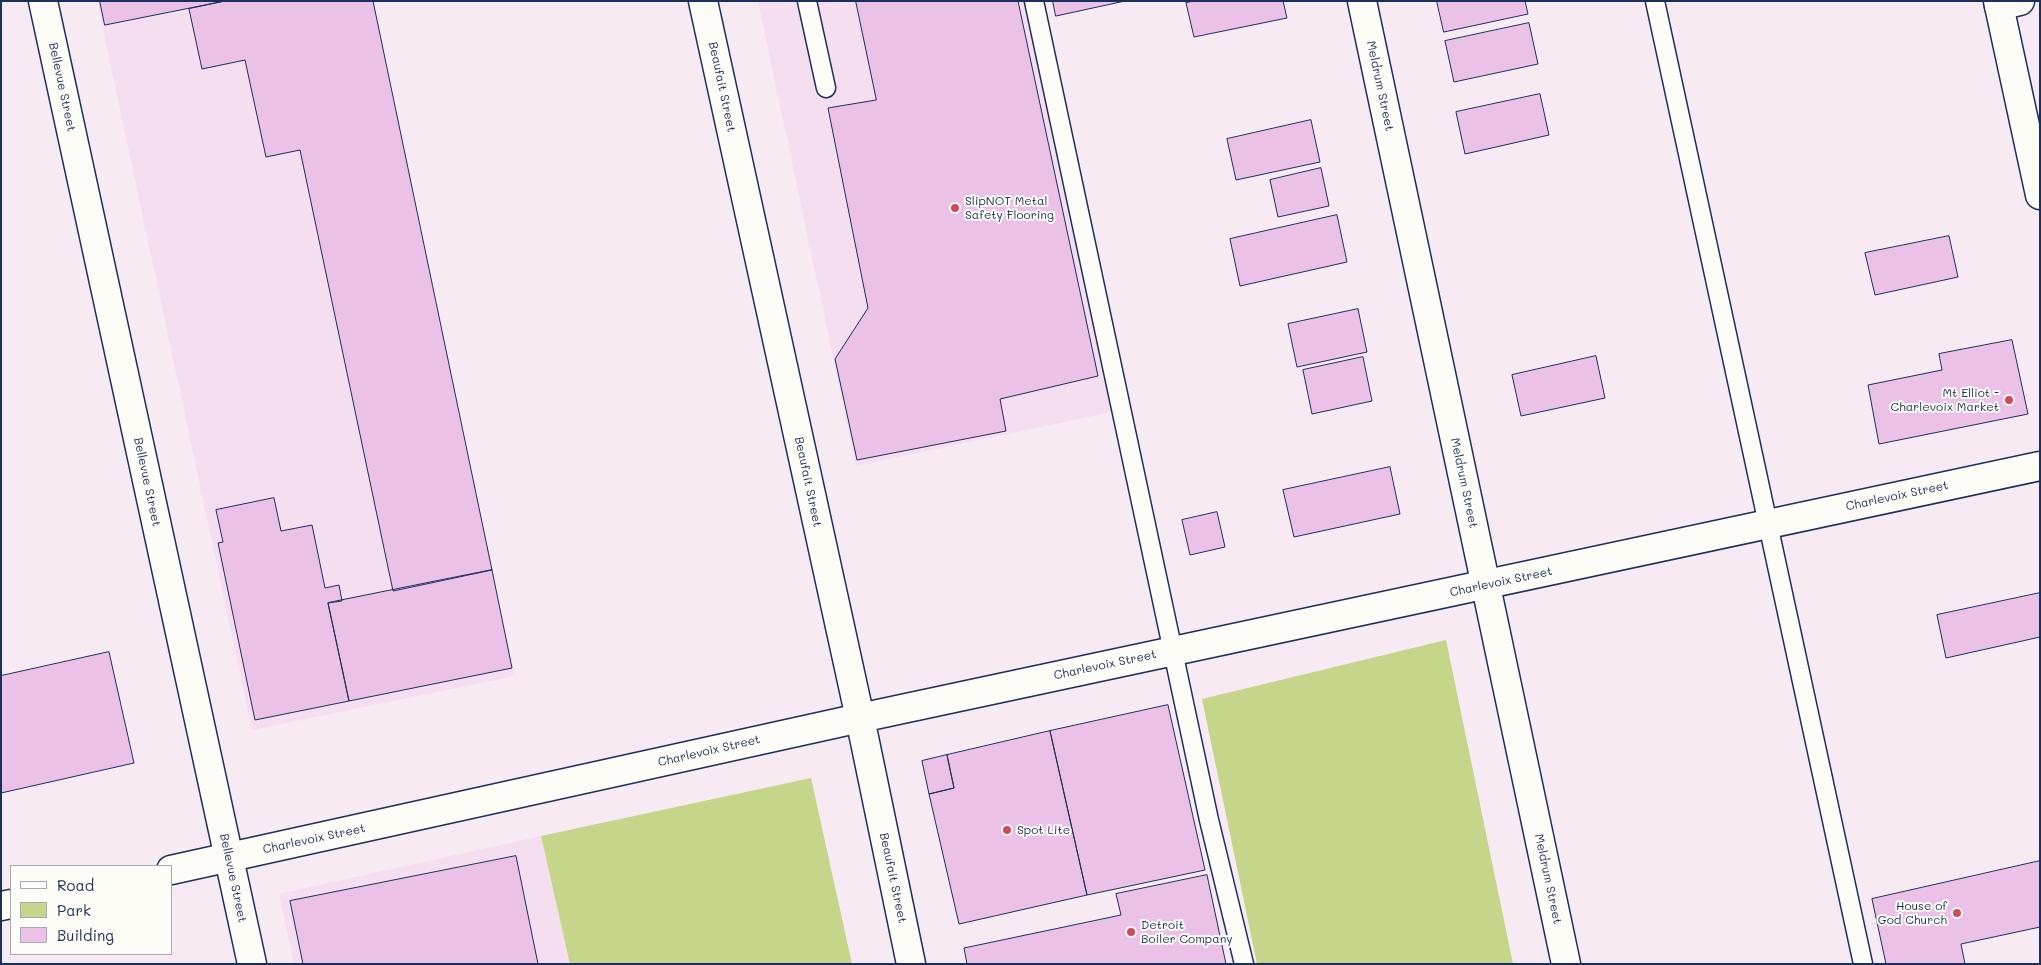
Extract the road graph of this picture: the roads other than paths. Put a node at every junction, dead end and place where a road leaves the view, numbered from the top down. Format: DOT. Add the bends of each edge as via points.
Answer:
graph roads {
  1 [pos="43,1"];
  2 [pos="703,1"];
  3 [pos="807,1"];
  4 [pos="1034,1"];
  5 [pos="1362,1"];
  6 [pos="1655,1"];
  7 [pos="2006,3"];
  8 [pos="826,88"];
  9 [pos="2040,195"];
  10 [pos="2040,466"];
  11 [pos="1768,524"];
  12 [pos="1486,585"];
  13 [pos="1174,651"];
  14 [pos="860,718"];
  15 [pos="229,857"];
  16 [pos="172,870"];
  17 [pos="252,964"];
  18 [pos="911,964"];
  19 [pos="1244,964"];
  20 [pos="1566,964"];
  21 [pos="1863,964"];
  1 -- 15 [label="street, Bellevue Street"];
  2 -- 14 [label="street, Beaufait Street"];
  3 -- 8 [label="lane"];
  4 -- 13 [label="lane"];
  5 -- 12 [label="street, Meldrum Street"];
  6 -- 11 [label="lane"];
  7 -- 9 [label="street"];
  10 -- 11 [label="street, Charlevoix Street"];
  11 -- 12 [label="street, Charlevoix Street"];
  11 -- 21 [label="lane"];
  12 -- 13 [label="street, Charlevoix Street"];
  12 -- 20 [label="street, Meldrum Street"];
  13 -- 14 [label="street, Charlevoix Street"];
  13 -- 19 [label="lane" via="1209,820"];
  14 -- 15 [label="street, Charlevoix Street"];
  14 -- 18 [label="street, Beaufait Street"];
  15 -- 16 [label="street, Charlevoix Street"];
  15 -- 17 [label="street, Bellevue Street"];
}
